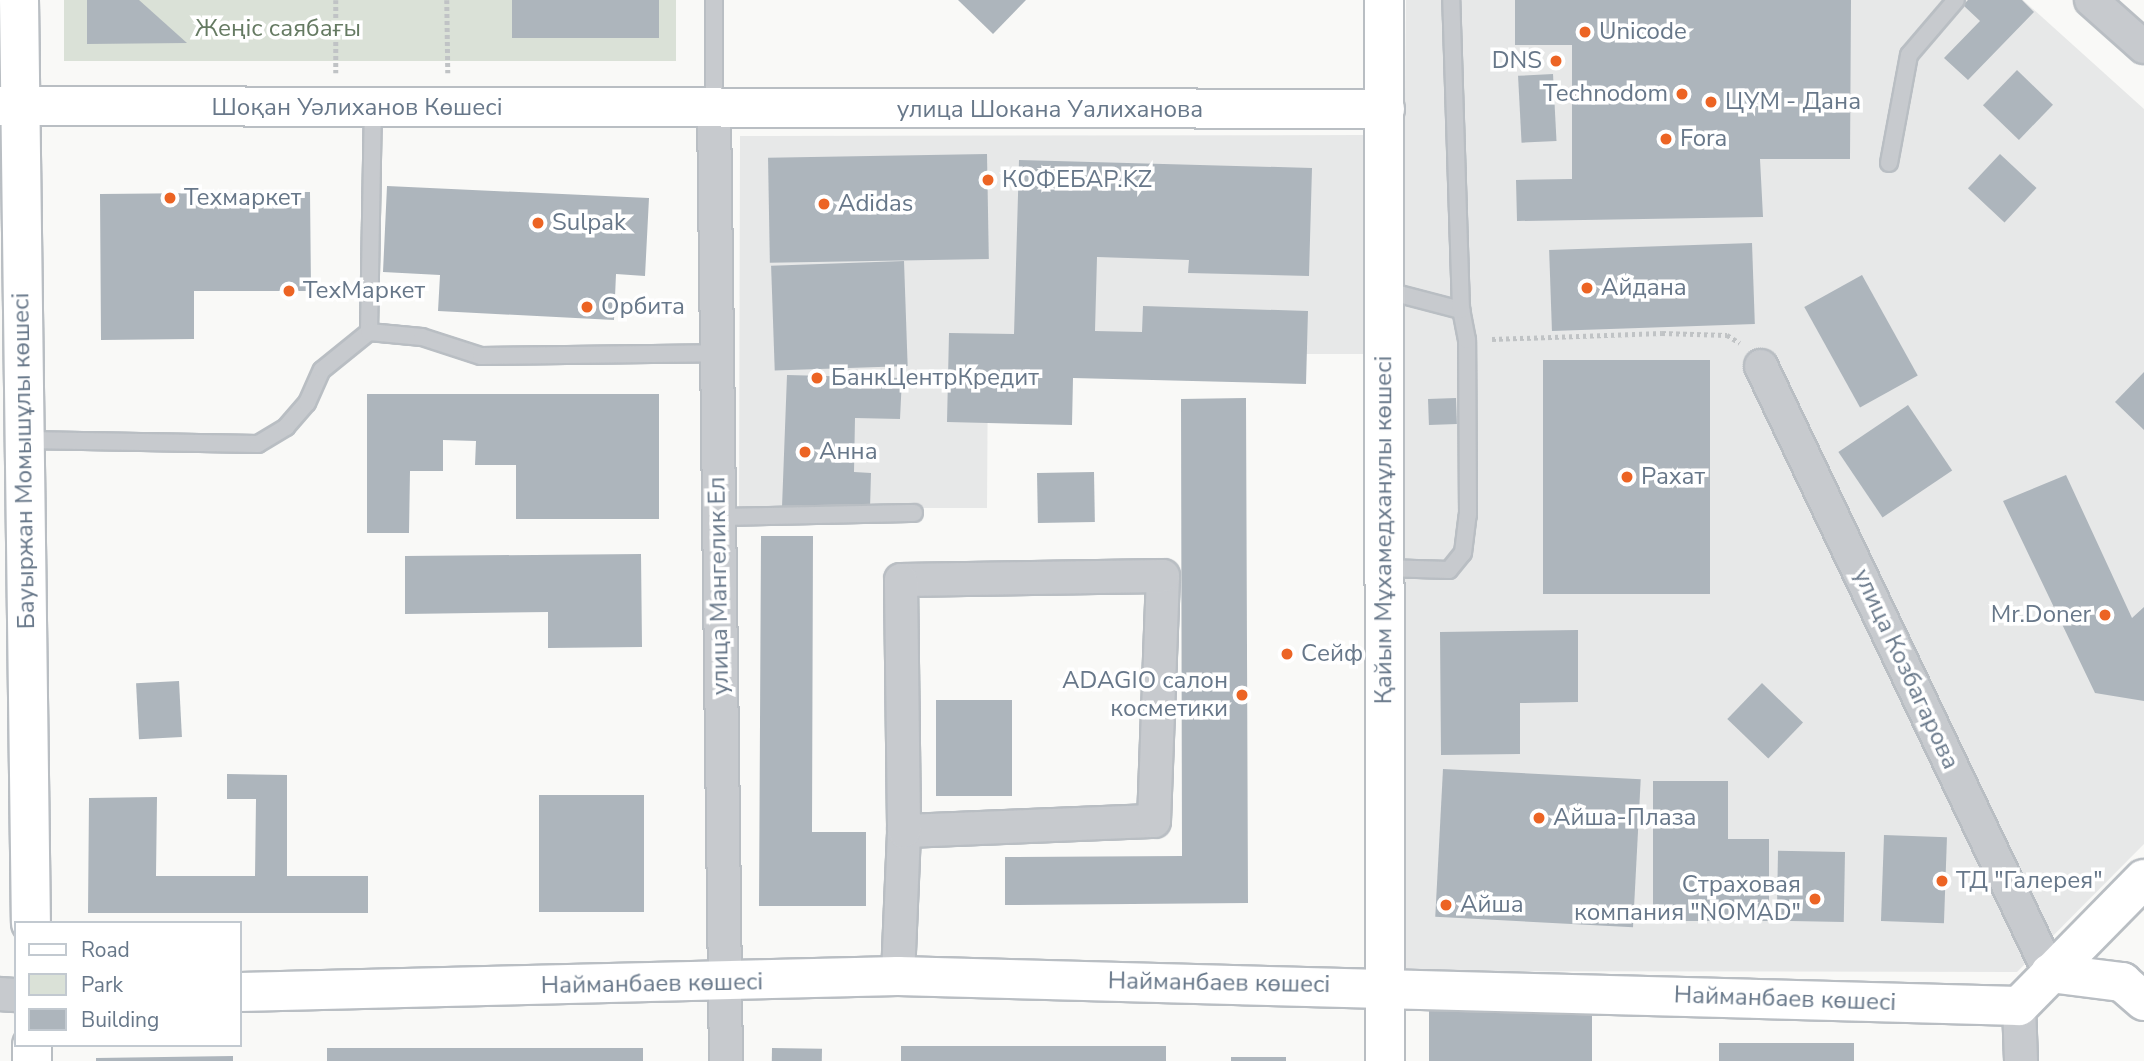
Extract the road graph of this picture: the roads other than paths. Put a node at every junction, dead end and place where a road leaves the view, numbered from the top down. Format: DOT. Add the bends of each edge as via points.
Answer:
graph roads {
  1 [pos="19,0"];
  2 [pos="714,0"];
  3 [pos="1384,0"];
  4 [pos="1451,0"];
  5 [pos="1956,0"];
  6 [pos="2091,0"];
  7 [pos="2144,47"];
  8 [pos="9,107"];
  9 [pos="355,108"];
  10 [pos="1385,109"];
  11 [pos="715,110"];
  12 [pos="1889,163"];
  13 [pos="1384,290"];
  14 [pos="1461,310"];
  15 [pos="369,332"];
  16 [pos="716,353"];
  17 [pos="1761,366"];
  18 [pos="24,440"];
  19 [pos="914,513"];
  20 [pos="718,517"];
  21 [pos="1384,568"];
  22 [pos="904,831"];
  23 [pos="2144,879"];
  24 [pos="31,921"];
  25 [pos="2050,973"];
  26 [pos="898,976"];
  27 [pos="727,983"];
  28 [pos="1385,986"];
  29 [pos="242,992"];
  30 [pos="2144,1001"];
  31 [pos="2019,1006"];
  32 [pos="726,1061"];
  33 [pos="1385,1061"];
  34 [pos="2021,1061"];
  1 -- 8 [label="street, Бауыржан Момышұлы көшесі"];
  2 -- 11 [label="lane"];
  3 -- 10 [label="street, Қайым Мұхамедханұлы көшесі"];
  4 -- 14 [label="lane"];
  5 -- 12 [label="lane" via="1909,55"];
  6 -- 7 [label="street"];
  8 -- 9 [label="street, Шоқан Уәлиханов Көшесі"];
  8 -- 18 [label="street, Бауыржан Момышұлы көшесі"];
  9 -- 11 [label="street, Шоқан Уәлиханов Көшесі"];
  9 -- 15 [label="lane"];
  10 -- 11 [label="street, улица Шокана Уалиханова"];
  10 -- 13 [label="street, Қайым Мұхамедханұлы көшесі"];
  11 -- 16 [label="street, улица Мангелик Ел"];
  13 -- 14 [label="lane"];
  13 -- 21 [label="street, Қайым Мұхамедханұлы көшесі"];
  14 -- 21 [label="lane" via="1467,340 1468,515 1463,553 1449,570"];
  15 -- 16 [label="lane" via="422,337 481,356"];
  15 -- 18 [label="lane" via="322,370 307,403 286,427 258,444"];
  16 -- 20 [label="street, улица Мангелик Ел"];
  17 -- 25 [label="street, улица Козбагарова"];
  18 -- 24 [label="street, Бауыржан Момышұлы көшесі"];
  19 -- 20 [label="lane"];
  20 -- 27 [label="street, улица Мангелик Ел"];
  21 -- 28 [label="street, Қайым Мұхамедханұлы көшесі"];
  22 -- 22 [label="street" via="1154,821 1163,576 901,580"];
  22 -- 26 [label="street"];
  23 -- 25 [label="street"];
  25 -- 30 [label="street" via="2122,982"];
  25 -- 31 [label="street"];
  26 -- 27 [label="street, Найманбаев көшесі"];
  26 -- 28 [label="street, Найманбаев көшесі"];
  27 -- 29 [label="street, Найманбаев көшесі"];
  27 -- 32 [label="street, улица Мангелик Ел"];
  28 -- 31 [label="street, Найманбаев көшесі"];
  28 -- 33 [label="street, Қайым Мұхамедханұлы көшесі"];
  31 -- 34 [label="street"];
}
